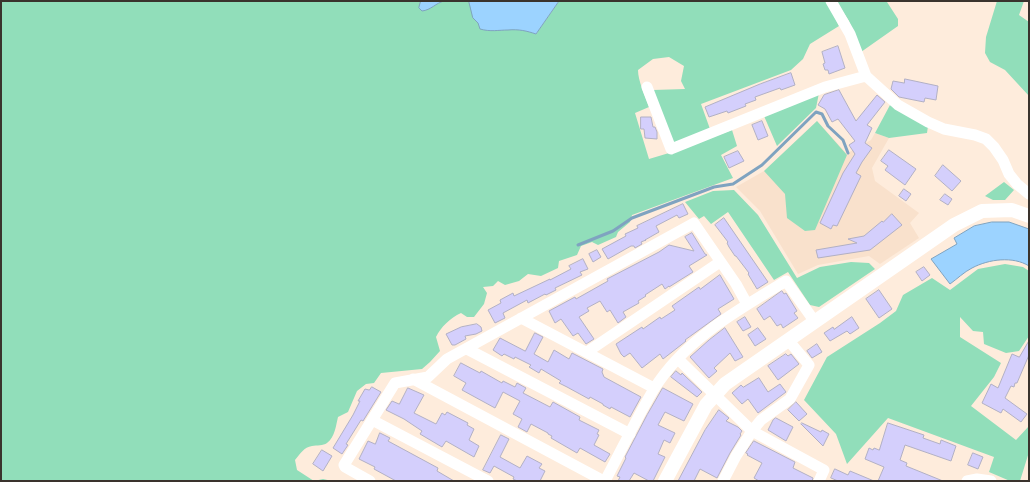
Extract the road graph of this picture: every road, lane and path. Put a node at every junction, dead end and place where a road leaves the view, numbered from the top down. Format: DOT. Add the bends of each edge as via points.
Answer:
graph roads {
  1 [pos="831,1"];
  2 [pos="866,76"];
  3 [pos="647,88"];
  4 [pos="1029,194"];
  5 [pos="1029,216"];
  6 [pos="720,262"];
  7 [pos="747,304"];
  8 [pos="521,318"];
  9 [pos="815,322"];
  10 [pos="789,341"];
  11 [pos="467,349"];
  12 [pos="587,352"];
  13 [pos="678,359"];
  14 [pos="413,380"];
  15 [pos="654,388"];
  16 [pos="715,395"];
  17 [pos="372,420"];
  18 [pos="752,431"];
  19 [pos="630,434"];
  20 [pos="726,480"];
  21 [pos="370,481"];
  22 [pos="488,481"];
  23 [pos="605,481"];
  24 [pos="665,481"];
  25 [pos="819,481"];
  26 [pos="967,481"];
  27 [pos="991,481"];
  1 -- 2 [label="street" via="850,34"];
  2 -- 3 [label="street" via="824,88 671,149"];
  2 -- 4 [label="street" via="898,105 928,122 944,129 986,139 1003,160 1008,174"];
  5 -- 9 [label="street" via="1012,210 982,211 954,225"];
  6 -- 7 [label="street"];
  6 -- 8 [label="street" via="694,223"];
  6 -- 12 [label="street"];
  7 -- 9 [label="street" via="786,282"];
  7 -- 13 [label="street" via="692,344"];
  8 -- 11 [label="street"];
  8 -- 12 [label="street"];
  9 -- 10 [label="street"];
  10 -- 16 [label="street" via="725,384"];
  10 -- 18 [label="street" via="809,365 790,399"];
  11 -- 14 [label="street" via="447,359 428,377"];
  11 -- 19 [label="street"];
  12 -- 15 [label="street"];
  13 -- 15 [label="street"];
  13 -- 16 [label="street"];
  14 -- 17 [label="street" via="395,383"];
  14 -- 23 [label="street"];
  15 -- 19 [label="street"];
  16 -- 18 [label="street"];
  16 -- 24 [label="street" via="706,405"];
  17 -- 21 [label="street" via="344,465"];
  17 -- 22 [label="street"];
  18 -- 20 [label="street" via="736,456"];
  18 -- 25 [label="street" via="824,470"];
  19 -- 23 [label="street"];
  26 -- 27 [label="street"];
}
